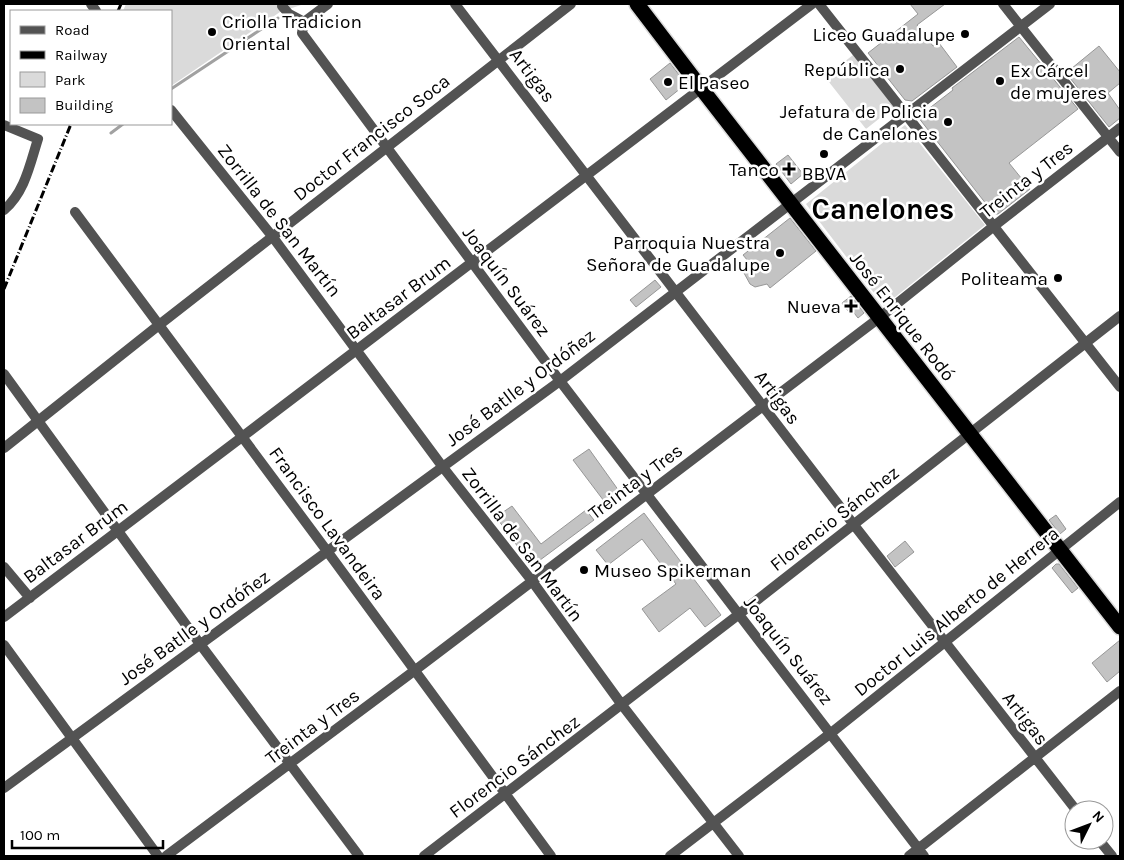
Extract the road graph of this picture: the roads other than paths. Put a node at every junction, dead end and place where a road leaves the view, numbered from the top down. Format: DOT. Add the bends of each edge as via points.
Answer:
graph roads {
  1 [pos="328,4"];
  2 [pos="455,4"];
  3 [pos="572,4"];
  4 [pos="637,4"];
  5 [pos="812,4"];
  6 [pos="819,4"];
  7 [pos="1003,4"];
  8 [pos="1050,4"];
  9 [pos="282,6"];
  10 [pos="304,22"];
  11 [pos="1021,27"];
  12 [pos="498,59"];
  13 [pos="701,88"];
  14 [pos="172,111"];
  15 [pos="907,114"];
  16 [pos="4,125"];
  17 [pos="1120,128"];
  18 [pos="1109,138"];
  19 [pos="386,149"];
  20 [pos="1120,152"];
  21 [pos="587,176"];
  22 [pos="791,204"];
  23 [pos="4,210"];
  24 [pos="75,212"];
  25 [pos="994,226"];
  26 [pos="272,236"];
  27 [pos="471,263"];
  28 [pos="675,291"];
  29 [pos="1120,316"];
  30 [pos="879,318"];
  31 [pos="159,325"];
  32 [pos="1086,344"];
  33 [pos="357,350"];
  34 [pos="4,374"];
  35 [pos="560,381"];
  36 [pos="1120,387"];
  37 [pos="763,406"];
  38 [pos="36,421"];
  39 [pos="970,434"];
  40 [pos="242,438"];
  41 [pos="4,448"];
  42 [pos="442,466"];
  43 [pos="646,494"];
  44 [pos="1120,502"];
  45 [pos="854,525"];
  46 [pos="117,530"];
  47 [pos="1060,550"];
  48 [pos="327,551"];
  49 [pos="4,567"];
  50 [pos="532,581"];
  51 [pos="30,598"];
  52 [pos="738,615"];
  53 [pos="4,617"];
  54 [pos="1120,627"];
  55 [pos="945,641"];
  56 [pos="200,644"];
  57 [pos="4,645"];
  58 [pos="414,671"];
  59 [pos="1120,691"];
  60 [pos="622,705"];
  61 [pos="831,733"];
  62 [pos="72,739"];
  63 [pos="1035,758"];
  64 [pos="291,764"];
  65 [pos="4,788"];
  66 [pos="505,795"];
  67 [pos="1068,800"];
  68 [pos="714,823"];
  69 [pos="921,852"];
  70 [pos="158,856"];
  71 [pos="166,856"];
  72 [pos="359,856"];
  73 [pos="424,856"];
  74 [pos="551,856"];
  75 [pos="670,856"];
  76 [pos="739,856"];
  77 [pos="909,856"];
  1 -- 10 [label="street"];
  2 -- 12 [label="street, Artigas"];
  3 -- 12 [label="street, Doctor Francisco Soca"];
  4 -- 13 [label="highway, José Enrique Rodó"];
  5 -- 13 [label="street, Baltasar Brum"];
  6 -- 15 [label="street"];
  7 -- 11 [label="street"];
  8 -- 11 [label="street, José Batlle y Ordóñez"];
  9 -- 10 [label="street"];
  10 -- 19 [label="street, Joaquín Suárez" via="302,34"];
  11 -- 15 [label="street, José Batlle y Ordóñez"];
  11 -- 18 [label="street"];
  12 -- 19 [label="street, Doctor Francisco Soca"];
  12 -- 21 [label="street, Artigas"];
  13 -- 21 [label="street, Baltasar Brum"];
  13 -- 22 [label="highway, José Enrique Rodó"];
  14 -- 26 [label="street, Zorrilla de San Martín"];
  15 -- 22 [label="street, José Batlle y Ordóñez"];
  15 -- 25 [label="street"];
  16 -- 23 [label="street" via="38,139 17,197"];
  17 -- 18 [label="street, Treinta y Tres"];
  18 -- 20 [label="street"];
  18 -- 25 [label="street, Treinta y Tres"];
  19 -- 26 [label="street, Doctor Francisco Soca"];
  19 -- 27 [label="street, Joaquín Suárez"];
  21 -- 27 [label="street, Baltasar Brum"];
  21 -- 28 [label="street, Artigas"];
  22 -- 28 [label="street, José Batlle y Ordóñez"];
  22 -- 30 [label="highway, José Enrique Rodó"];
  24 -- 31 [label="street, Francisco Lavandeira"];
  25 -- 30 [label="street, Treinta y Tres"];
  25 -- 32 [label="street"];
  26 -- 31 [label="street, Doctor Francisco Soca"];
  26 -- 33 [label="street, Zorrilla de San Martín"];
  27 -- 33 [label="street, Baltasar Brum"];
  27 -- 35 [label="street, Joaquín Suárez"];
  28 -- 35 [label="street, José Batlle y Ordóñez"];
  28 -- 37 [label="street, Artigas"];
  29 -- 32 [label="street, Florencio Sánchez"];
  30 -- 37 [label="street, Treinta y Tres"];
  30 -- 39 [label="highway, José Enrique Rodó"];
  31 -- 38 [label="street, Doctor Francisco Soca"];
  31 -- 40 [label="street, Francisco Lavandeira"];
  32 -- 36 [label="street"];
  32 -- 39 [label="street, Florencio Sánchez"];
  33 -- 40 [label="street, Baltasar Brum"];
  33 -- 42 [label="street, Zorrilla de San Martín"];
  34 -- 38 [label="street"];
  35 -- 42 [label="street, José Batlle y Ordóñez"];
  35 -- 43 [label="street, Joaquín Suárez"];
  37 -- 43 [label="street, Treinta y Tres"];
  37 -- 45 [label="street, Artigas"];
  38 -- 41 [label="street, Doctor Francisco Soca"];
  38 -- 46 [label="street"];
  39 -- 45 [label="street, Florencio Sánchez"];
  39 -- 47 [label="highway, José Enrique Rodó"];
  40 -- 46 [label="street, Baltasar Brum"];
  40 -- 48 [label="street, Francisco Lavandeira"];
  42 -- 48 [label="street, José Batlle y Ordóñez"];
  42 -- 50 [label="street, Zorrilla de San Martín"];
  43 -- 50 [label="street, Treinta y Tres"];
  43 -- 52 [label="street, Joaquín Suárez"];
  44 -- 47 [label="street, Doctor Luis Alberto de Herrera"];
  45 -- 52 [label="street, Florencio Sánchez"];
  45 -- 55 [label="street, Artigas"];
  46 -- 51 [label="street, Baltasar Brum"];
  46 -- 56 [label="street"];
  47 -- 54 [label="highway, José Enrique Rodó"];
  47 -- 55 [label="street, Doctor Luis Alberto de Herrera"];
  48 -- 56 [label="street, José Batlle y Ordóñez"];
  48 -- 58 [label="street, Francisco Lavandeira"];
  49 -- 51 [label="street"];
  50 -- 58 [label="street, Treinta y Tres"];
  50 -- 60 [label="street, Zorrilla de San Martín"];
  51 -- 53 [label="street, Baltasar Brum"];
  52 -- 60 [label="street, Florencio Sánchez"];
  52 -- 61 [label="street, Joaquín Suárez"];
  55 -- 61 [label="street, Doctor Luis Alberto de Herrera"];
  55 -- 63 [label="street, Artigas"];
  56 -- 62 [label="street, José Batlle y Ordóñez"];
  56 -- 64 [label="street"];
  57 -- 62 [label="street"];
  58 -- 64 [label="street, Treinta y Tres"];
  58 -- 66 [label="street, Francisco Lavandeira"];
  59 -- 63 [label="street"];
  60 -- 66 [label="street, Florencio Sánchez"];
  60 -- 68 [label="street, Zorrilla de San Martín"];
  61 -- 68 [label="street, Doctor Luis Alberto de Herrera"];
  61 -- 69 [label="street, Joaquín Suárez"];
  62 -- 65 [label="street, José Batlle y Ordóñez"];
  62 -- 70 [label="street"];
  63 -- 67 [label="street, Artigas"];
  63 -- 69 [label="street"];
  64 -- 71 [label="street, Treinta y Tres"];
  64 -- 72 [label="street"];
  66 -- 73 [label="street, Florencio Sánchez"];
  66 -- 74 [label="street, Francisco Lavandeira"];
  68 -- 75 [label="street, Doctor Luis Alberto de Herrera"];
  68 -- 76 [label="street, Zorrilla de San Martín"];
  69 -- 77 [label="street"];
}
